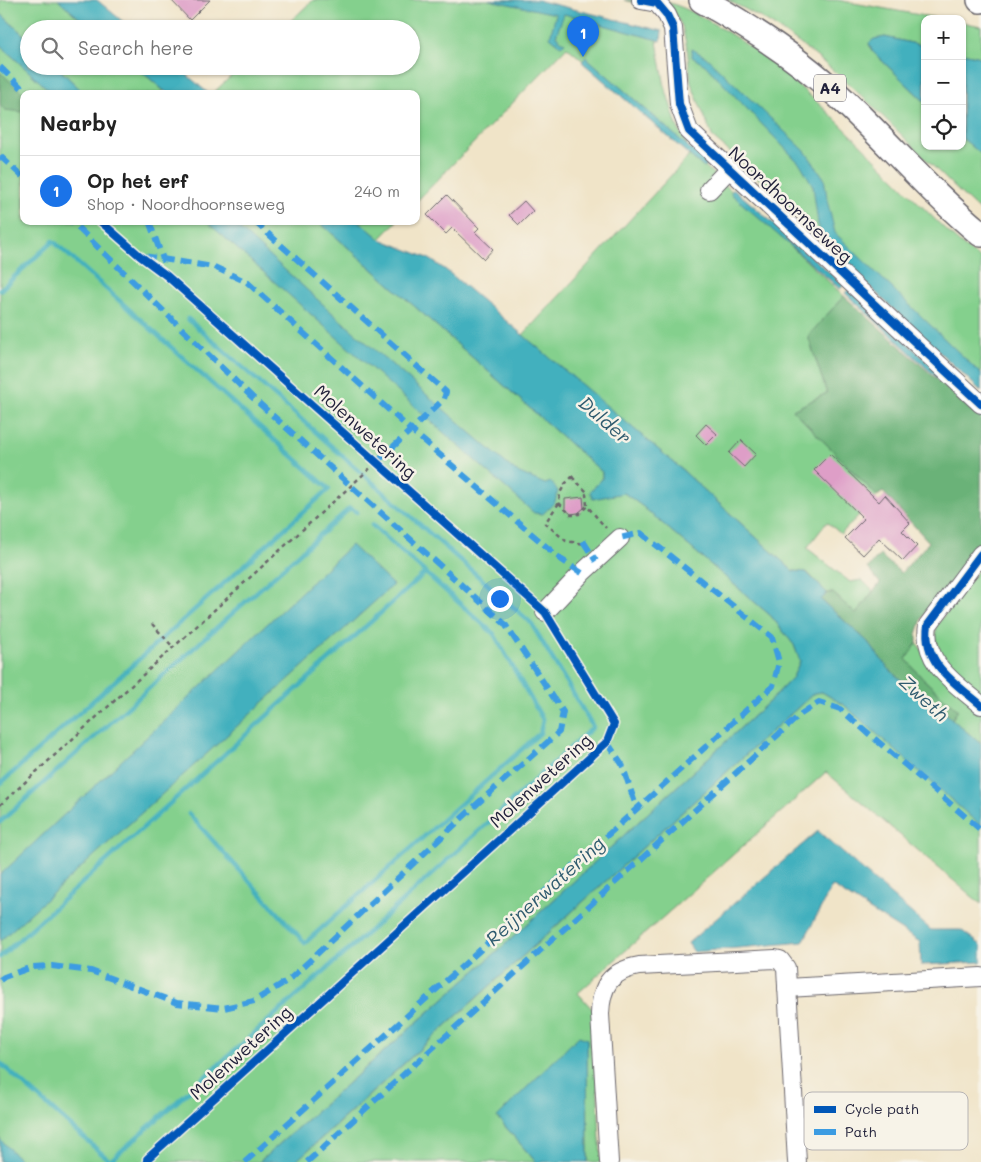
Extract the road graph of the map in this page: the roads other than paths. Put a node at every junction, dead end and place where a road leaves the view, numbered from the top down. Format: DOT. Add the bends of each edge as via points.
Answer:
graph roads {
  1 [pos="641,0"];
  2 [pos="702,0"];
  3 [pos="729,169"];
  4 [pos="709,190"];
  5 [pos="981,234"];
  6 [pos="981,404"];
  7 [pos="618,540"];
  8 [pos="981,554"];
  9 [pos="545,612"];
  10 [pos="981,705"];
  11 [pos="981,977"];
  12 [pos="787,988"];
  13 [pos="609,1162"];
  14 [pos="797,1162"];
  1 -- 3 [label="street, Noordhoornseweg" via="657,3 673,28 679,104 689,131"];
  2 -- 5 [label="highway, A4" via="752,29 811,72"];
  3 -- 4 [label="street"];
  3 -- 6 [label="street, Noordhoornseweg"];
  7 -- 9 [label="street"];
  8 -- 10 [label="street" via="928,625 926,638 941,670"];
  11 -- 12 [label="street"];
  12 -- 13 [label="street" via="786,968 775,959 639,966 615,975 602,993 600,1014"];
  12 -- 14 [label="street"];
}
